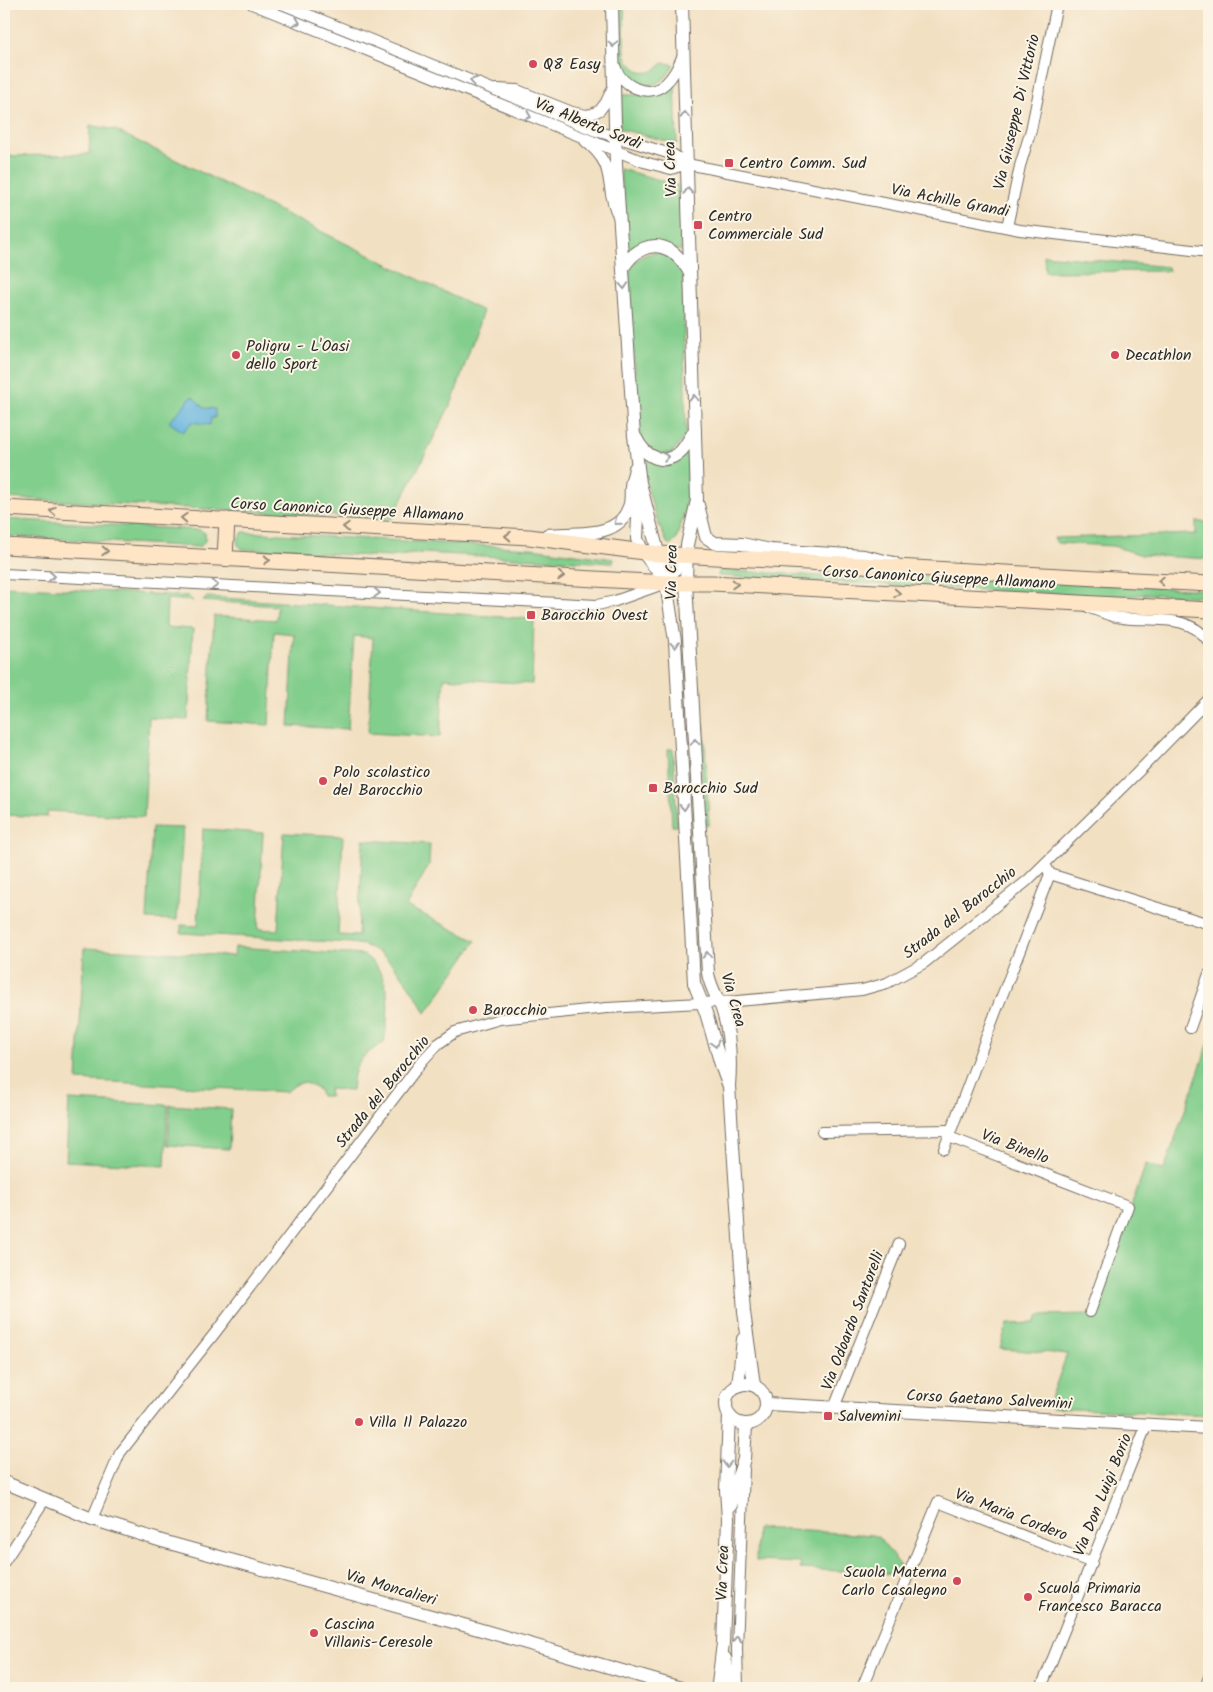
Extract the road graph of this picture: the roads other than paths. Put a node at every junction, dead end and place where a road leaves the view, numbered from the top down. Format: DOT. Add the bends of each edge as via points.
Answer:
graph roads {
  1 [pos="252,4"];
  2 [pos="282,4"];
  3 [pos="612,4"];
  4 [pos="682,4"];
  5 [pos="1057,4"];
  6 [pos="683,54"];
  7 [pos="428,63"];
  8 [pos="614,65"];
  9 [pos="423,74"];
  10 [pos="615,84"];
  11 [pos="491,89"];
  12 [pos="580,137"];
  13 [pos="616,144"];
  14 [pos="687,164"];
  15 [pos="620,220"];
  16 [pos="1007,228"];
  17 [pos="1209,252"];
  18 [pos="623,268"];
  19 [pos="690,272"];
  20 [pos="695,430"];
  21 [pos="634,436"];
  22 [pos="637,461"];
  23 [pos="640,483"];
  24 [pos="697,500"];
  25 [pos="4,508"];
  26 [pos="227,520"];
  27 [pos="528,537"];
  28 [pos="4,546"];
  29 [pos="643,552"];
  30 [pos="659,554"];
  31 [pos="687,555"];
  32 [pos="225,558"];
  33 [pos="908,568"];
  34 [pos="4,574"];
  35 [pos="666,583"];
  36 [pos="686,583"];
  37 [pos="1209,584"];
  38 [pos="1078,603"];
  39 [pos="1209,610"];
  40 [pos="1209,642"];
  41 [pos="1209,699"];
  42 [pos="1045,864"];
  43 [pos="1050,874"];
  44 [pos="1209,924"];
  45 [pos="1209,974"];
  46 [pos="718,1001"];
  47 [pos="702,1002"];
  48 [pos="1190,1028"];
  49 [pos="729,1086"];
  50 [pos="822,1132"];
  51 [pos="950,1134"];
  52 [pos="944,1149"];
  53 [pos="898,1244"];
  54 [pos="744,1312"];
  55 [pos="1090,1312"];
  56 [pos="754,1385"];
  57 [pos="738,1386"];
  58 [pos="766,1404"];
  59 [pos="834,1408"];
  60 [pos="729,1415"];
  61 [pos="746,1424"];
  62 [pos="1147,1424"];
  63 [pos="1209,1428"];
  64 [pos="744,1460"];
  65 [pos="4,1482"];
  66 [pos="45,1499"];
  67 [pos="92,1519"];
  68 [pos="728,1519"];
  69 [pos="4,1562"];
  70 [pos="1092,1562"];
  71 [pos="1209,1678"];
  72 [pos="727,1686"];
  73 [pos="681,1688"];
  74 [pos="862,1688"];
  75 [pos="1040,1688"];
  76 [pos="1205,1688"];
  1 -- 9 [label="street, Via Alberto Sordi, one-way"];
  2 -- 7 [label="street, Via Alberto Sordi"];
  3 -- 8 [label="street, Via Crea, one-way"];
  4 -- 6 [label="street, Via Crea"];
  5 -- 16 [label="street, Via Giuseppe Di Vittorio"];
  6 -- 8 [label="street, Via Crea" via="671,78 654,90 634,88 618,76"];
  14 -- 6 [label="street, Via Crea, one-way"];
  7 -- 9 [label="street"];
  11 -- 7 [label="street, Via Alberto Sordi, one-way"];
  8 -- 10 [label="street, Via Crea"];
  9 -- 12 [label="street, Via Alberto Sordi, one-way"];
  10 -- 11 [label="street, Via Alberto Sordi" via="600,110 586,115 517,90"];
  10 -- 13 [label="street, Via Crea"];
  11 -- 13 [label="street, Via Alberto Sordi"];
  12 -- 13 [label="street, Via Alberto Sordi"];
  12 -- 15 [label="street, Via Crea" via="598,152 604,162 611,202"];
  13 -- 14 [label="street, Via Alberto Sordi" via="674,155"];
  13 -- 14 [label="street, Via Alberto Sordi" via="644,162 671,169"];
  13 -- 15 [label="street, Via Crea"];
  14 -- 16 [label="street, Via Achille Grandi"];
  19 -- 14 [label="street, Via Crea, one-way"];
  15 -- 18 [label="street, Via Crea"];
  16 -- 17 [label="street, Via Achille Grandi"];
  18 -- 19 [label="street" via="639,250 659,246 672,252"];
  18 -- 21 [label="street, Via Crea, one-way"];
  20 -- 19 [label="street, Via Crea, one-way"];
  21 -- 20 [label="street, one-way" via="646,453 664,459 681,451"];
  20 -- 24 [label="street, Via Crea"];
  21 -- 22 [label="street, Via Crea"];
  22 -- 23 [label="street, Via Crea"];
  22 -- 27 [label="street, one-way" via="630,506 610,527 588,533"];
  23 -- 29 [label="street, Via Crea" via="637,539"];
  23 -- 30 [label="street, Via Crea"];
  24 -- 31 [label="street, Via Crea"];
  24 -- 33 [label="street" via="706,537 715,543 864,556"];
  26 -- 25 [label="main road, Corso Canonico Giuseppe Allamano, one-way"];
  27 -- 26 [label="main road, Corso Canonico Giuseppe Allamano, one-way"];
  26 -- 32 [label="main road"];
  27 -- 29 [label="main road, Corso Canonico Giuseppe Allamano"];
  28 -- 32 [label="main road, Corso Canonico Giuseppe Allamano, one-way"];
  29 -- 30 [label="main road, Corso Canonico Giuseppe Allamano"];
  29 -- 35 [label="street, Via Crea"];
  30 -- 31 [label="main road, Corso Canonico Giuseppe Allamano"];
  30 -- 35 [label="street, Via Crea"];
  31 -- 33 [label="main road, Corso Canonico Giuseppe Allamano"];
  31 -- 35 [label="street"];
  31 -- 36 [label="street, Via Crea"];
  32 -- 35 [label="main road, Corso Canonico Giuseppe Allamano, one-way"];
  37 -- 33 [label="main road, Corso Canonico Giuseppe Allamano, one-way"];
  34 -- 35 [label="street, Corso Canonico Giuseppe Allamano, one-way" via="597,605 615,602"];
  35 -- 36 [label="main road, Corso Canonico Giuseppe Allamano"];
  35 -- 47 [label="street, Via Crea, one-way" via="675,641 694,983"];
  36 -- 38 [label="main road, Corso Canonico Giuseppe Allamano, one-way"];
  46 -- 36 [label="street, Via Crea, one-way" via="708,973"];
  38 -- 39 [label="main road, Corso Canonico Giuseppe Allamano"];
  38 -- 40 [label="street" via="1111,616 1183,623 1196,628"];
  41 -- 42 [label="street, Strada del Barocchio"];
  42 -- 43 [label="street"];
  42 -- 46 [label="street, Strada del Barocchio" via="942,950 912,971 887,983 862,990"];
  43 -- 44 [label="street"];
  43 -- 51 [label="street"];
  45 -- 48 [label="street"];
  46 -- 47 [label="street, Strada del Barocchio"];
  46 -- 49 [label="street, Via Crea" via="731,1067"];
  47 -- 49 [label="street, Via Crea, one-way"];
  47 -- 67 [label="street, Strada del Barocchio" via="500,1019 455,1032 438,1044 120,1453"];
  49 -- 54 [label="street, Via Crea"];
  50 -- 51 [label="street"];
  51 -- 52 [label="street"];
  51 -- 55 [label="street, Via Binello" via="1128,1206"];
  53 -- 59 [label="street, Via Odoardo Santorelli"];
  54 -- 56 [label="street, Via Crea"];
  54 -- 57 [label="street, Via Crea"];
  56 -- 57 [label="street"];
  56 -- 58 [label="street" via="763,1393"];
  57 -- 60 [label="street" via="728,1395 726,1409"];
  58 -- 59 [label="street, Corso Gaetano Salvemini"];
  58 -- 61 [label="street" via="766,1411 758,1421"];
  59 -- 62 [label="street, Corso Gaetano Salvemini"];
  60 -- 61 [label="street"];
  60 -- 68 [label="street, Via Crea, one-way"];
  61 -- 64 [label="street, Via Crea"];
  62 -- 63 [label="street, Corso Gaetano Salvemini"];
  62 -- 70 [label="street, Via Don Luigi Borio"];
  64 -- 68 [label="street, Via Crea"];
  72 -- 64 [label="street, Via Crea, one-way" via="737,1648"];
  65 -- 66 [label="street, Via Moncalieri"];
  66 -- 67 [label="street, Via Moncalieri"];
  66 -- 69 [label="street"];
  67 -- 73 [label="street, Via Moncalieri"];
  68 -- 72 [label="street, Via Crea" via="723,1643"];
  70 -- 74 [label="street, Via Maria Cordero" via="938,1502"];
  70 -- 75 [label="street, Via Don Luigi Borio"];
  71 -- 76 [label="street"];
}
